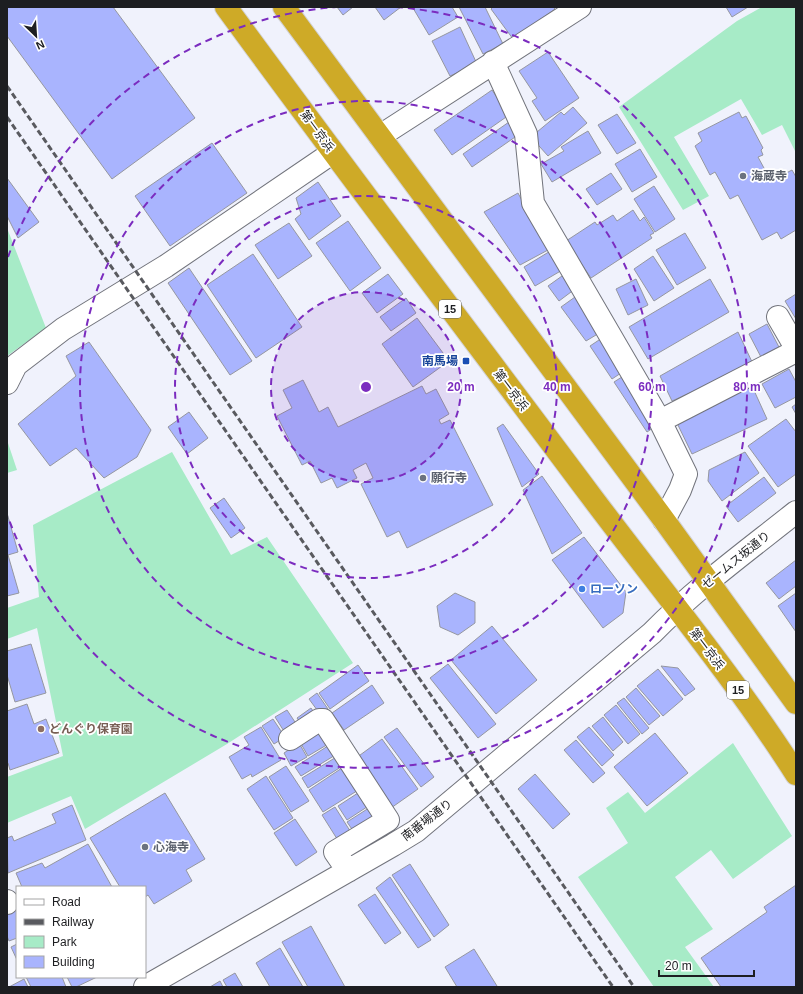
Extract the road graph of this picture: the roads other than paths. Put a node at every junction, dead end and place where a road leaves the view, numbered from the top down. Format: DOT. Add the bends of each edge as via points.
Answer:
graph roads {
  1 [pos="226,7"];
  2 [pos="284,7"];
  3 [pos="572,9"];
  4 [pos="493,62"];
  5 [pos="380,136"];
  6 [pos="332,153"];
  7 [pos="778,317"];
  8 [pos="796,349"];
  9 [pos="7,383"];
  10 [pos="660,421"];
  11 [pos="796,512"];
  12 [pos="664,520"];
  13 [pos="708,581"];
  14 [pos="676,608"];
  15 [pos="796,703"];
  16 [pos="290,739"];
  17 [pos="796,774"];
  18 [pos="348,871"];
  19 [pos="145,987"];
  1 -- 6 [label="highway, 第一京浜 / 15"];
  2 -- 5 [label="highway"];
  3 -- 4 [label="street"];
  4 -- 5 [label="street"];
  4 -- 10 [label="street" via="526,134 533,203"];
  5 -- 12 [label="highway"];
  6 -- 9 [label="street" via="166,266 63,329 16,365"];
  6 -- 14 [label="highway, 第一京浜 / 15"];
  7 -- 8 [label="street"];
  8 -- 10 [label="street"];
  10 -- 12 [label="street" via="686,474"];
  11 -- 13 [label="street, ゼームス坂通り"];
  12 -- 13 [label="highway"];
  13 -- 14 [label="street, ゼームス坂通り"];
  13 -- 15 [label="highway"];
  14 -- 17 [label="highway, 第一京浜 / 15"];
  14 -- 18 [label="street, 南番場通り" via="652,633 448,805 416,830"];
  16 -- 18 [label="street" via="323,720 388,820 336,852"];
  18 -- 19 [label="street, 南番場通り"];
}
